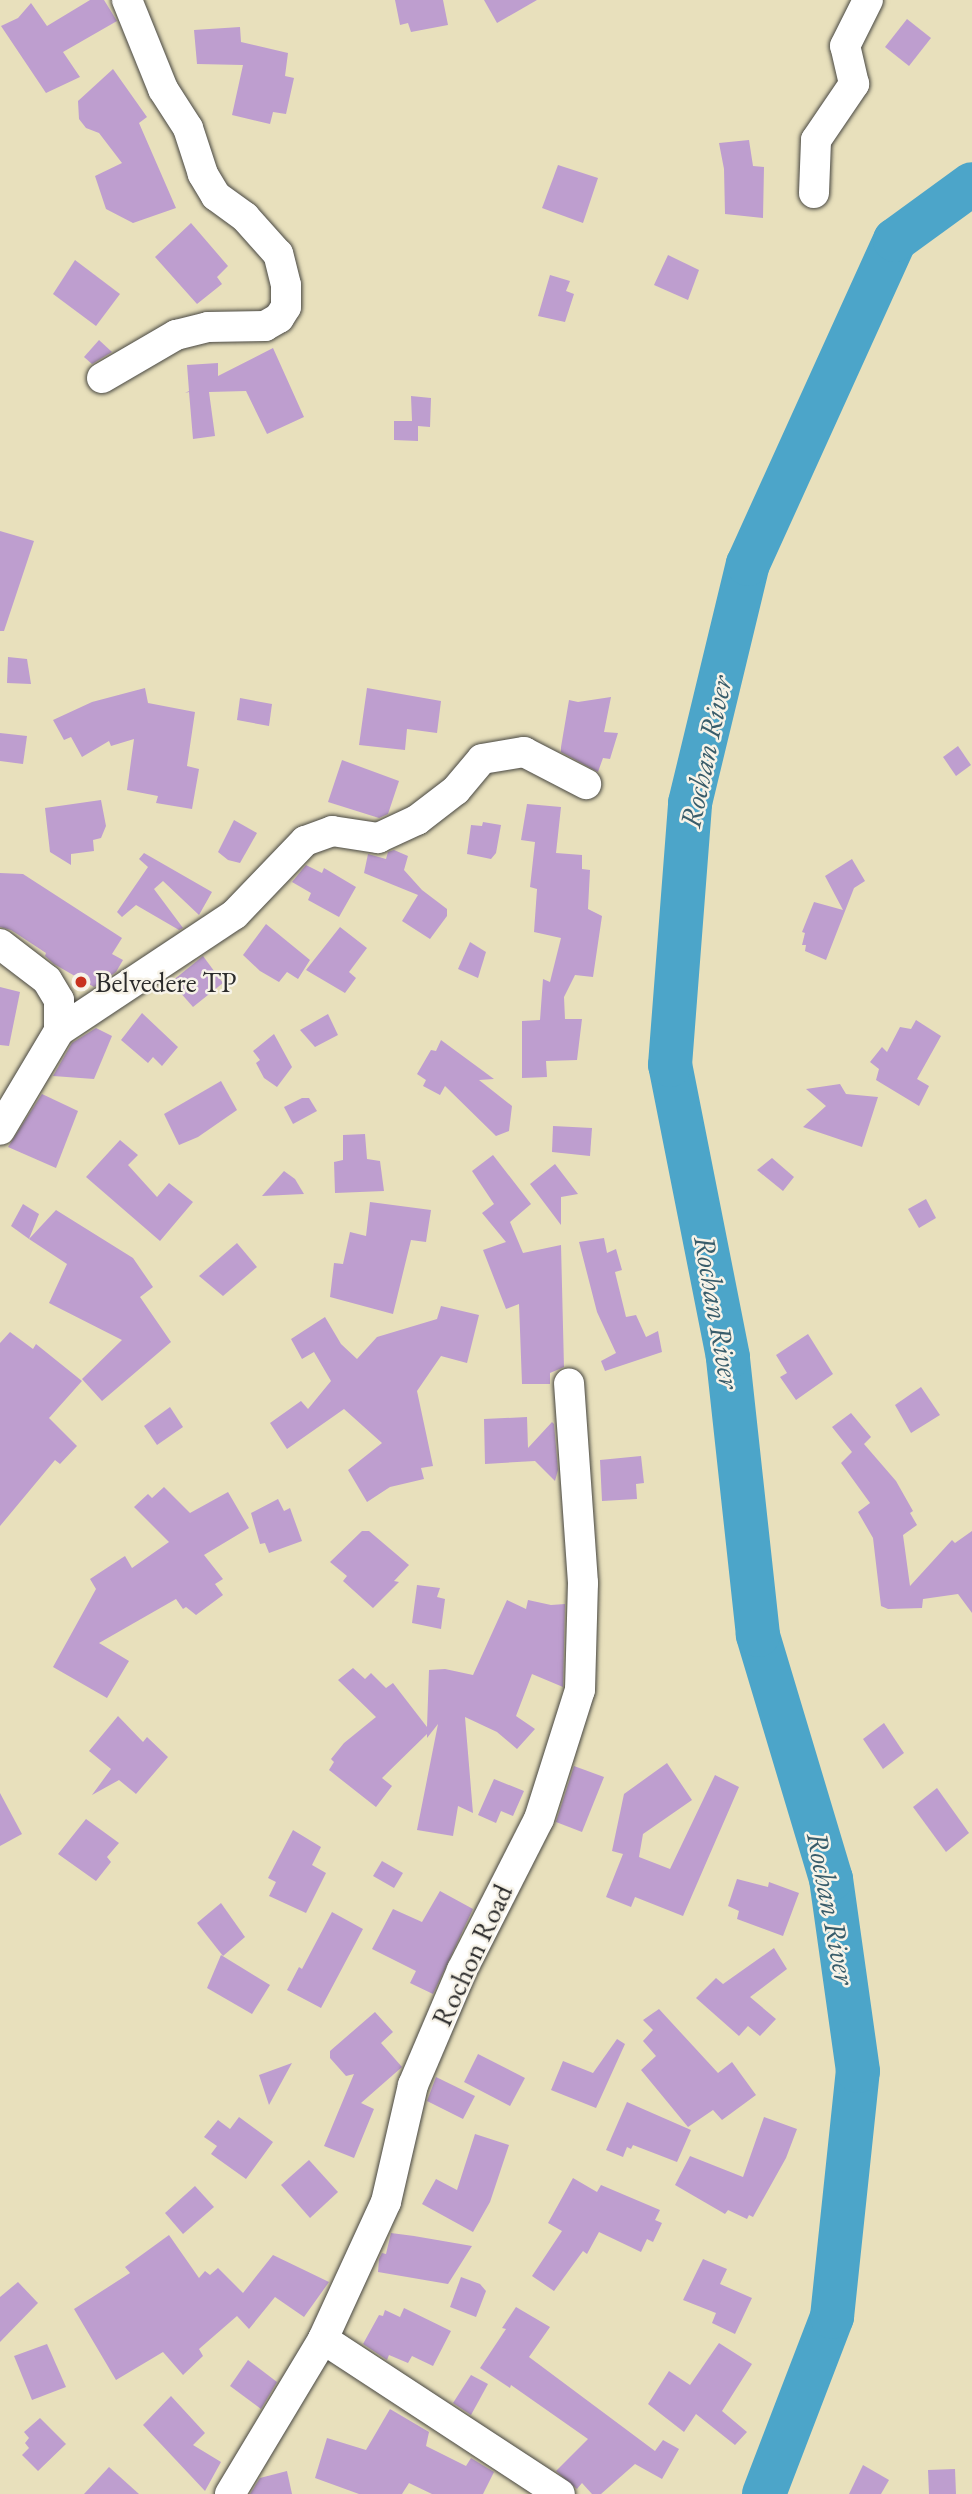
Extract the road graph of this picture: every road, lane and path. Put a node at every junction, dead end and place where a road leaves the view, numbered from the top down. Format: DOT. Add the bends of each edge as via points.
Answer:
graph roads {
  1 [pos="127,0"];
  2 [pos="868,0"];
  3 [pos="814,192"];
  4 [pos="102,379"];
  5 [pos="586,784"];
  6 [pos="0,944"];
  7 [pos="59,1031"];
  8 [pos="0,1130"];
  9 [pos="569,1383"];
  10 [pos="323,2339"];
  11 [pos="230,2494"];
  12 [pos="560,2494"];
  1 -- 4 [label="street" via="163,89 188,128 203,174 216,196 245,216 278,254 286,307 265,326 208,327 176,335"];
  2 -- 3 [label="street" via="845,46 854,84 817,140"];
  5 -- 7 [label="street" via="524,752 482,759 446,798 417,820 378,838 332,831 305,841 235,914"];
  6 -- 7 [label="street" via="47,980 59,1000"];
  7 -- 8 [label="street"];
  9 -- 10 [label="street, Rochon Road" via="583,1583 580,1690 539,1819 462,1970 413,2085 386,2202"];
  10 -- 11 [label="street, Rochon Road"];
  10 -- 12 [label="street"];
}
